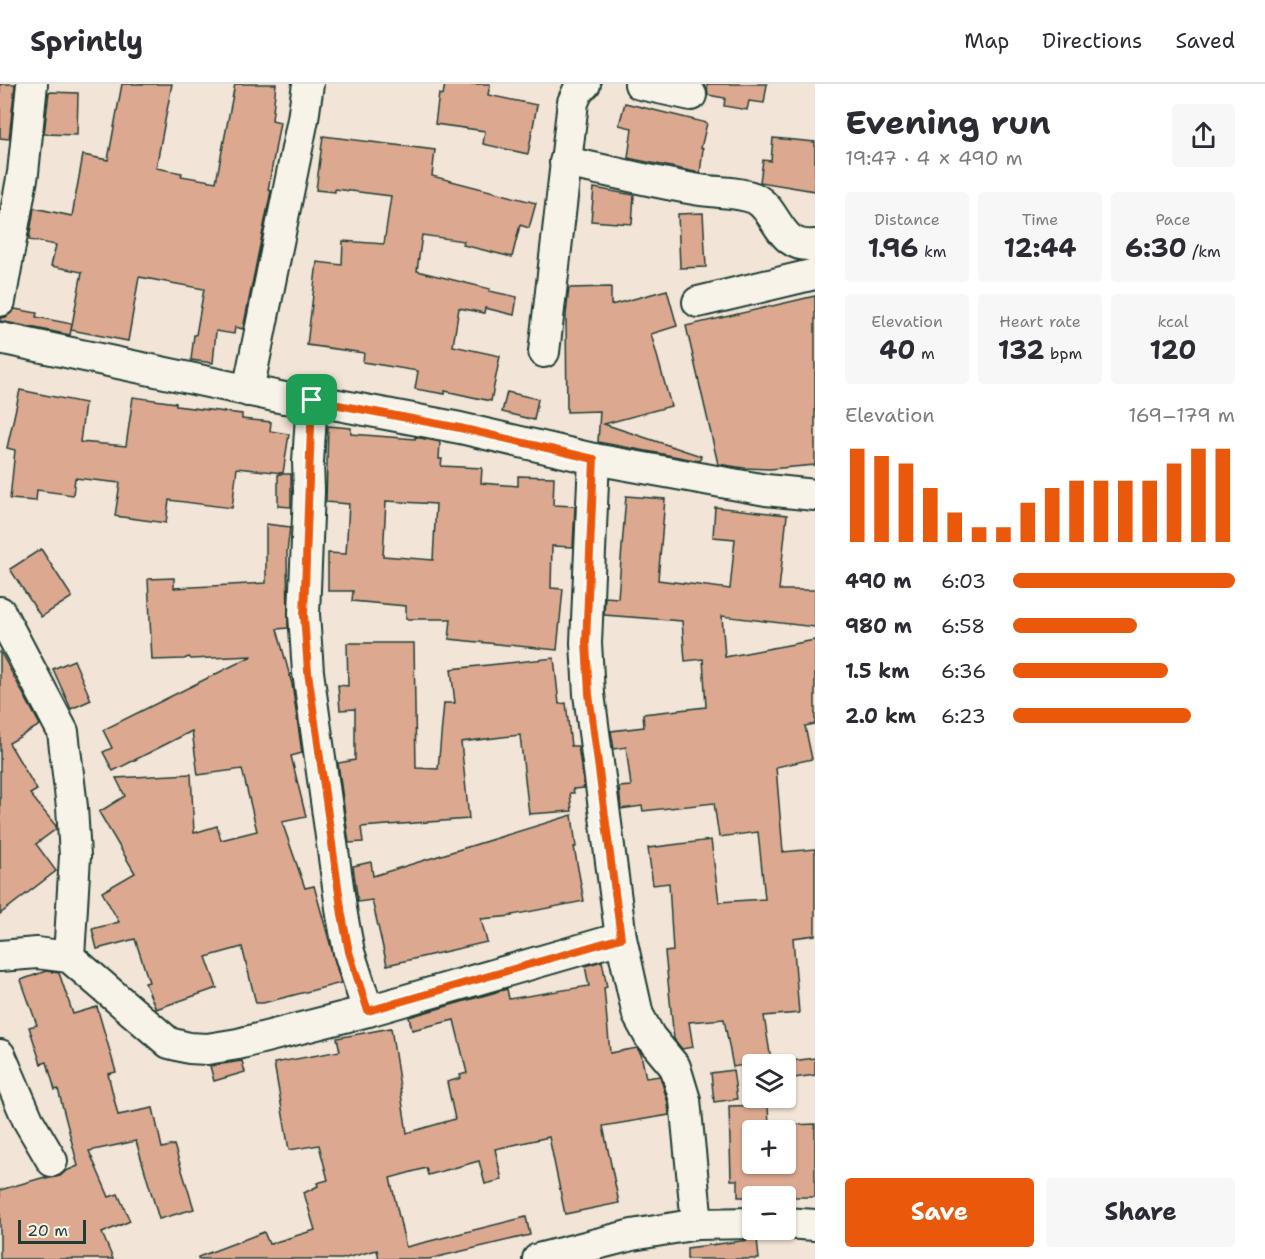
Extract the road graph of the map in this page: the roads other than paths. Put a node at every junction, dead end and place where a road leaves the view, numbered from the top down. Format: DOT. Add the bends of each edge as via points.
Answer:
graph roads {
  1 [pos="32,84"];
  2 [pos="308,84"];
  3 [pos="585,84"];
  4 [pos="640,84"];
  5 [pos="691,95"];
  6 [pos="565,162"];
  7 [pos="815,245"];
  8 [pos="815,274"];
  9 [pos="0,301"];
  10 [pos="698,302"];
  11 [pos="0,338"];
  12 [pos="544,352"];
  13 [pos="248,391"];
  14 [pos="312,400"];
  15 [pos="594,459"];
  16 [pos="815,495"];
  17 [pos="0,612"];
  18 [pos="621,938"];
  19 [pos="0,956"];
  20 [pos="69,957"];
  21 [pos="368,1011"];
  22 [pos="0,1055"];
  23 [pos="52,1161"];
  24 [pos="697,1224"];
  25 [pos="742,1224"];
  26 [pos="796,1224"];
  27 [pos="815,1225"];
  28 [pos="640,1247"];
  29 [pos="538,1259"];
  1 -- 9 [label="street" via="23,173"];
  2 -- 13 [label="street"];
  3 -- 6 [label="street" via="573,102"];
  4 -- 5 [label="street"];
  6 -- 7 [label="street" via="701,190 738,192 762,204 789,238 804,246"];
  6 -- 12 [label="street"];
  8 -- 10 [label="street"];
  11 -- 13 [label="street"];
  13 -- 14 [label="street"];
  14 -- 15 [label="street"];
  14 -- 21 [label="street" via="304,615 308,672 342,915"];
  15 -- 16 [label="street"];
  15 -- 18 [label="street" via="586,643"];
  17 -- 20 [label="street" via="63,732 75,856"];
  18 -- 21 [label="street"];
  18 -- 24 [label="street" via="638,1015 675,1067 685,1100"];
  19 -- 20 [label="street" via="37,953"];
  20 -- 21 [label="street" via="169,1043 189,1048 238,1044"];
  22 -- 23 [label="street" via="28,1120"];
  24 -- 25 [label="street"];
  24 -- 28 [label="street"];
  26 -- 27 [label="street"];
  28 -- 29 [label="street"];
}
